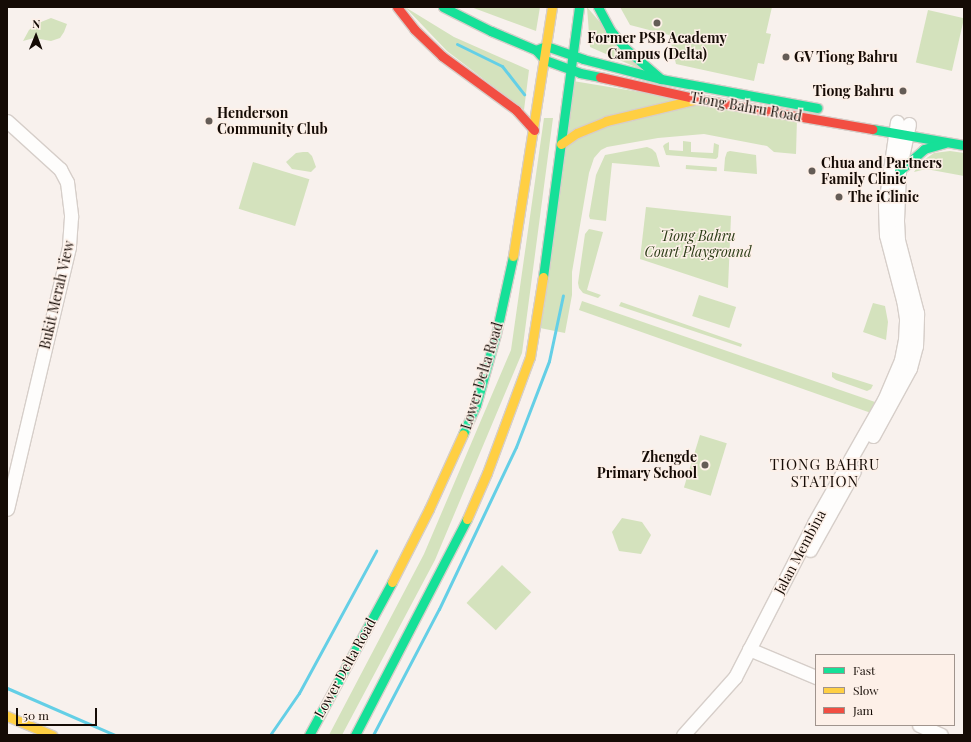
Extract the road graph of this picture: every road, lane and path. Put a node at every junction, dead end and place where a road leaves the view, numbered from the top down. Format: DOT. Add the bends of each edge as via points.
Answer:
graph roads {
  1 [pos="397,7"];
  2 [pos="443,7"];
  3 [pos="552,7"];
  4 [pos="579,7"];
  5 [pos="598,7"];
  6 [pos="546,46"];
  7 [pos="536,50"];
  8 [pos="573,56"];
  9 [pos="545,60"];
  10 [pos="571,70"];
  11 [pos="661,79"];
  12 [pos="698,99"];
  13 [pos="830,110"];
  14 [pos="7,121"];
  15 [pos="902,127"];
  16 [pos="7,128"];
  17 [pos="534,130"];
  18 [pos="948,142"];
  19 [pos="562,144"];
  20 [pos="964,145"];
  21 [pos="900,171"];
  22 [pos="893,393"];
  23 [pos="10,470"];
  24 [pos="7,509"];
  25 [pos="753,650"];
  26 [pos="815,677"];
  27 [pos="7,716"];
  28 [pos="921,726"];
  29 [pos="309,733"];
  30 [pos="52,735"];
  31 [pos="355,735"];
  32 [pos="683,735"];
  33 [pos="692,735"];
  34 [pos="941,735"];
  1 -- 17 [label="main road" via="414,29 442,56 516,110"];
  2 -- 7 [label="main road, Tiong Bahru Road"];
  3 -- 6 [label="main road, Lower Delta Road"];
  4 -- 8 [label="main road"];
  5 -- 11 [label="main road" via="610,30 626,49"];
  6 -- 7 [label="main road"];
  6 -- 8 [label="main road, Tiong Bahru Road"];
  6 -- 9 [label="main road, Lower Delta Road"];
  7 -- 9 [label="main road, Tiong Bahru Road"];
  8 -- 10 [label="main road"];
  8 -- 11 [label="main road, Tiong Bahru Road"];
  9 -- 10 [label="main road, Tiong Bahru Road"];
  9 -- 17 [label="main road, Lower Delta Road"];
  10 -- 12 [label="main road, Tiong Bahru Road"];
  10 -- 19 [label="main road"];
  11 -- 13 [label="main road, Tiong Bahru Road"];
  12 -- 15 [label="main road, Tiong Bahru Road"];
  12 -- 19 [label="main road" via="606,121 577,133"];
  14 -- 23 [label="street, Bukit Merah View" via="60,169 67,182 72,217 69,247"];
  15 -- 18 [label="main road, Tiong Bahru Road"];
  15 -- 21 [label="street, Jalan Membina"];
  15 -- 22 [label="street, Jalan Membina" via="885,205 886,235 906,318 905,340"];
  16 -- 23 [label="street, Bukit Merah View" via="55,172 64,195 65,215 63,245"];
  17 -- 29 [label="main road, Lower Delta Road" via="518,231 496,334 476,405 429,509"];
  18 -- 20 [label="main road, Tiong Bahru Road"];
  18 -- 21 [label="main road" via="924,149"];
  19 -- 31 [label="main road" via="530,357 487,472 464,525"];
  21 -- 22 [label="street, Jalan Membina" via="898,240 914,297 918,333 910,368"];
  22 -- 25 [label="street, Jalan Membina"];
  23 -- 24 [label="street, Bukit Merah View"];
  25 -- 26 [label="street"];
  25 -- 32 [label="street, Jalan Membina" via="735,677"];
  25 -- 33 [label="street, Jalan Membina" via="741,680"];
  27 -- 30 [label="main road"];
  28 -- 34 [label="street"];
}
